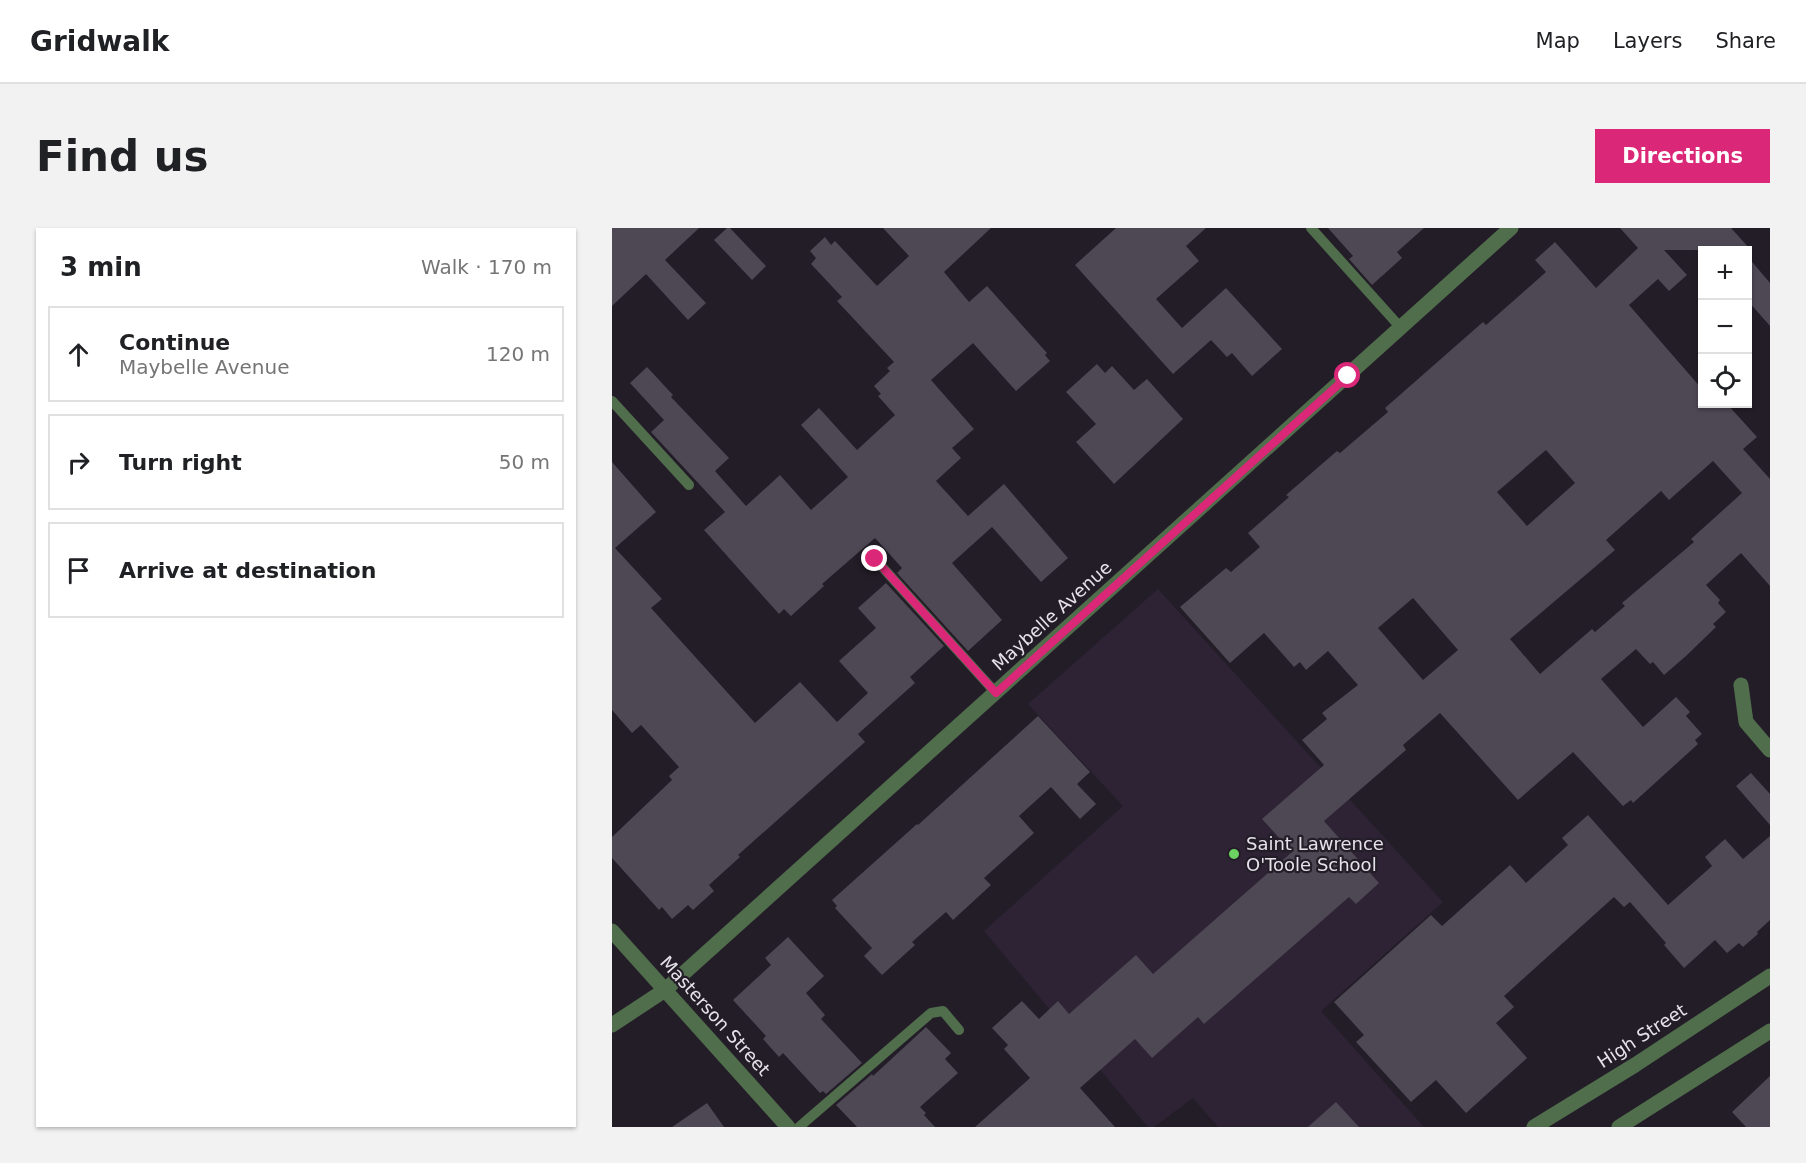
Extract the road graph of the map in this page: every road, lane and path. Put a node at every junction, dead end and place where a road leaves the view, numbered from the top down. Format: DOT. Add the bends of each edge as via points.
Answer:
graph roads {
  1 [pos="1311,228"];
  2 [pos="1511,228"];
  3 [pos="1401,328"];
  4 [pos="612,401"];
  5 [pos="689,485"];
  6 [pos="875,559"];
  7 [pos="1741,685"];
  8 [pos="996,693"];
  9 [pos="1770,750"];
  10 [pos="612,931"];
  11 [pos="1770,976"];
  12 [pos="665,990"];
  13 [pos="612,1025"];
  14 [pos="959,1030"];
  15 [pos="1770,1031"];
  16 [pos="788,1127"];
  17 [pos="799,1127"];
  18 [pos="1534,1127"];
  19 [pos="1619,1127"];
  1 -- 3 [label="lane"];
  2 -- 3 [label="street, Maybelle Avenue"];
  3 -- 8 [label="street, Maybelle Avenue"];
  4 -- 5 [label="lane"];
  6 -- 8 [label="lane"];
  7 -- 9 [label="street" via="1746,722"];
  8 -- 12 [label="street, Maybelle Avenue"];
  10 -- 12 [label="street, Masterson Street"];
  11 -- 18 [label="street, High Street"];
  12 -- 13 [label="street, Maybelle Avenue"];
  12 -- 16 [label="street, Masterson Street"];
  14 -- 17 [label="lane" via="944,1011 931,1013"];
  15 -- 19 [label="street"];
}
